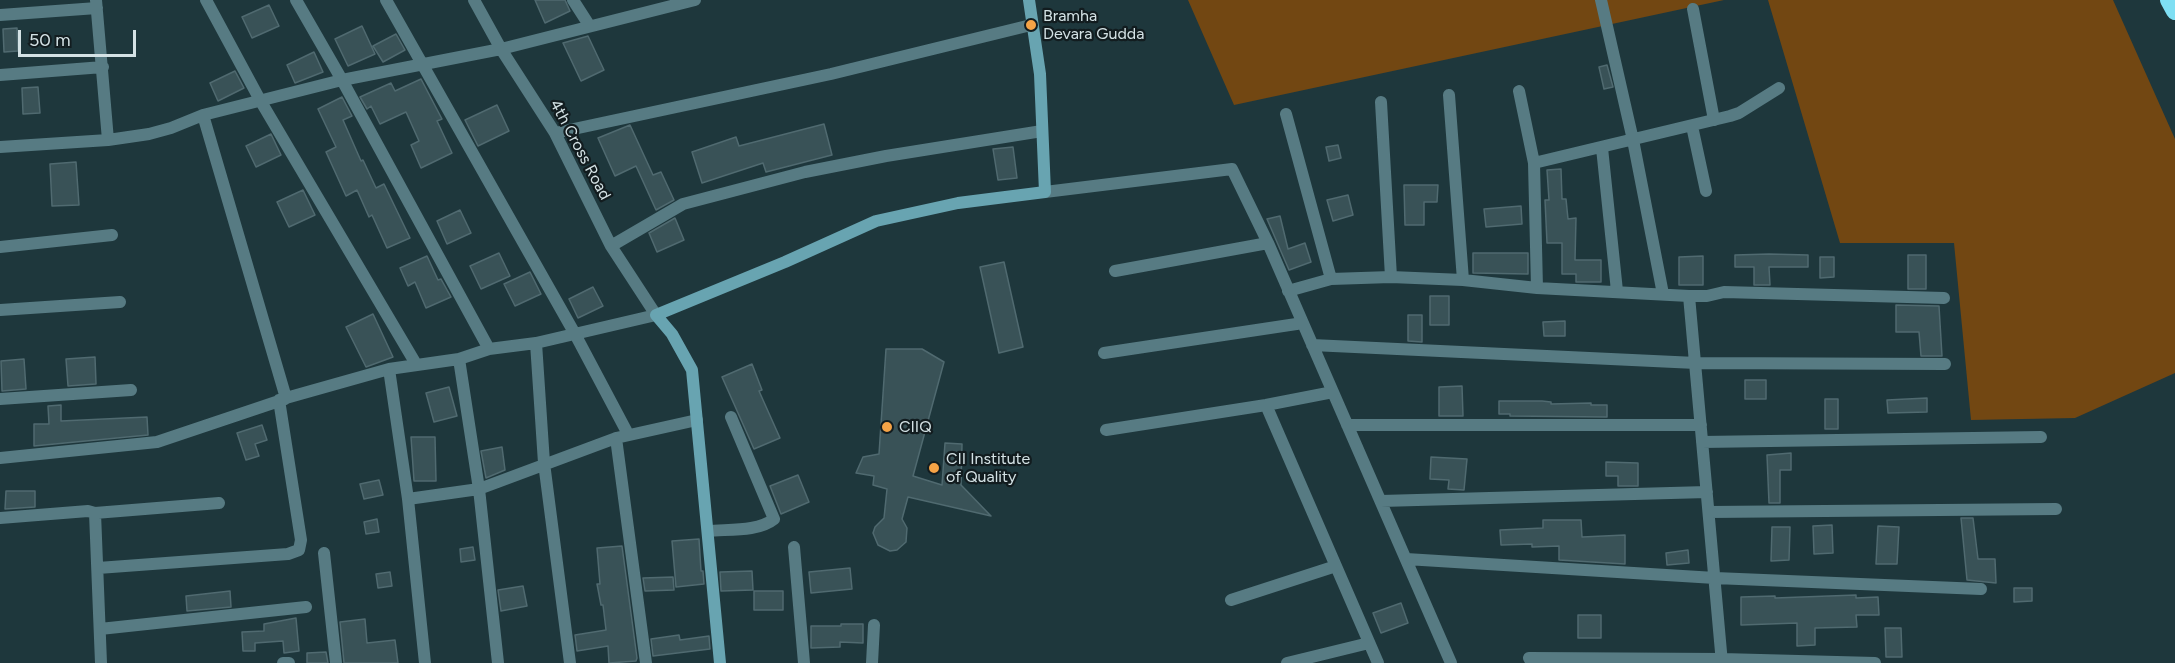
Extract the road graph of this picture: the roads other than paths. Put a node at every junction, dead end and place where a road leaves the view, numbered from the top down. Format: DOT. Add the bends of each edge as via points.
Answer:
graph roads {
  1 [pos="206,0"];
  2 [pos="296,0"];
  3 [pos="386,0"];
  4 [pos="474,0"];
  5 [pos="573,0"];
  6 [pos="695,0"];
  7 [pos="1029,0"];
  8 [pos="1601,0"];
  9 [pos="2169,0"];
  10 [pos="97,4"];
  11 [pos="1694,9"];
  12 [pos="2175,11"];
  13 [pos="0,15"];
  14 [pos="1031,25"];
  15 [pos="589,26"];
  16 [pos="501,49"];
  17 [pos="422,63"];
  18 [pos="103,67"];
  19 [pos="0,75"];
  20 [pos="342,80"];
  21 [pos="1779,88"];
  22 [pos="1519,91"];
  23 [pos="1449,95"];
  24 [pos="260,100"];
  25 [pos="1381,102"];
  26 [pos="1286,114"];
  27 [pos="203,115"];
  28 [pos="1714,120"];
  29 [pos="1692,126"];
  30 [pos="1042,131"];
  31 [pos="555,133"];
  32 [pos="108,140"];
  33 [pos="1633,140"];
  34 [pos="0,147"];
  35 [pos="1602,148"];
  36 [pos="1534,163"];
  37 [pos="1706,190"];
  38 [pos="1045,192"];
  39 [pos="112,235"];
  40 [pos="1268,243"];
  41 [pos="611,246"];
  42 [pos="0,247"];
  43 [pos="1115,271"];
  44 [pos="1390,276"];
  45 [pos="1331,279"];
  46 [pos="1464,280"];
  47 [pos="1537,288"];
  48 [pos="1288,291"];
  49 [pos="1617,291"];
  50 [pos="1664,294"];
  51 [pos="1689,296"];
  52 [pos="1944,298"];
  53 [pos="120,302"];
  54 [pos="0,310"];
  55 [pos="656,315"];
  56 [pos="1303,323"];
  57 [pos="576,333"];
  58 [pos="536,343"];
  59 [pos="1312,345"];
  60 [pos="489,349"];
  61 [pos="1104,353"];
  62 [pos="459,359"];
  63 [pos="1696,363"];
  64 [pos="416,364"];
  65 [pos="1946,364"];
  66 [pos="389,369"];
  67 [pos="131,390"];
  68 [pos="1333,392"];
  69 [pos="0,399"];
  70 [pos="283,399"];
  71 [pos="1266,405"];
  72 [pos="731,417"];
  73 [pos="697,420"];
  74 [pos="1347,425"];
  75 [pos="1701,425"];
  76 [pos="1106,430"];
  77 [pos="622,436"];
  78 [pos="2041,437"];
  79 [pos="1702,442"];
  80 [pos="0,458"];
  81 [pos="544,463"];
  82 [pos="478,489"];
  83 [pos="1707,492"];
  84 [pos="408,499"];
  85 [pos="1381,501"];
  86 [pos="219,503"];
  87 [pos="2056,509"];
  88 [pos="1709,512"];
  89 [pos="95,513"];
  90 [pos="0,518"];
  91 [pos="708,531"];
  92 [pos="794,547"];
  93 [pos="324,553"];
  94 [pos="1406,559"];
  95 [pos="1336,566"];
  96 [pos="98,568"];
  97 [pos="1715,578"];
  98 [pos="1981,589"];
  99 [pos="1231,600"];
  100 [pos="306,607"];
  101 [pos="874,625"];
  102 [pos="100,629"];
  103 [pos="1369,643"];
  104 [pos="1722,661"];
  105 [pos="101,663"];
  106 [pos="283,663"];
  107 [pos="289,663"];
  108 [pos="336,663"];
  109 [pos="425,663"];
  110 [pos="498,663"];
  111 [pos="570,663"];
  112 [pos="646,663"];
  113 [pos="720,663"];
  114 [pos="804,663"];
  115 [pos="872,663"];
  116 [pos="1287,663"];
  117 [pos="1378,663"];
  118 [pos="1451,663"];
  119 [pos="1532,663"];
  120 [pos="1875,663"];
  1 -- 24 [label="street"];
  2 -- 20 [label="street"];
  3 -- 17 [label="street"];
  4 -- 16 [label="street, 4th Cross Road"];
  5 -- 15 [label="street"];
  6 -- 15 [label="street"];
  7 -- 14 [label="street"];
  8 -- 33 [label="street"];
  9 -- 12 [label="highway"];
  10 -- 13 [label="street"];
  10 -- 18 [label="street"];
  11 -- 28 [label="street"];
  14 -- 30 [label="street" via="1040,74"];
  14 -- 31 [label="street" via="831,74"];
  15 -- 16 [label="street"];
  16 -- 17 [label="street"];
  16 -- 31 [label="street, 4th Cross Road"];
  17 -- 20 [label="street"];
  17 -- 57 [label="street"];
  18 -- 19 [label="street"];
  18 -- 32 [label="street"];
  20 -- 24 [label="street"];
  20 -- 60 [label="street"];
  21 -- 28 [label="street" via="1739,113"];
  22 -- 36 [label="street"];
  23 -- 46 [label="street"];
  24 -- 27 [label="street"];
  24 -- 64 [label="street"];
  25 -- 44 [label="street"];
  26 -- 45 [label="street"];
  27 -- 32 [label="street" via="171,128"];
  27 -- 70 [label="street"];
  28 -- 29 [label="street"];
  29 -- 33 [label="street"];
  29 -- 37 [label="street"];
  30 -- 38 [label="street"];
  30 -- 41 [label="street" via="805,172 683,204"];
  31 -- 41 [label="street, 4th Cross Road"];
  32 -- 34 [label="street"];
  33 -- 35 [label="street"];
  33 -- 50 [label="street"];
  35 -- 36 [label="street"];
  35 -- 49 [label="street"];
  36 -- 47 [label="street"];
  38 -- 40 [label="street" via="1232,169"];
  38 -- 55 [label="street" via="958,203 876,222"];
  39 -- 42 [label="street"];
  40 -- 43 [label="street"];
  40 -- 48 [label="street"];
  41 -- 55 [label="street, 4th Cross Road"];
  44 -- 45 [label="street"];
  44 -- 46 [label="street"];
  45 -- 48 [label="street"];
  46 -- 47 [label="street"];
  47 -- 49 [label="street"];
  48 -- 56 [label="street"];
  49 -- 50 [label="street"];
  50 -- 51 [label="street"];
  51 -- 52 [label="street" via="1725,292"];
  51 -- 63 [label="street"];
  53 -- 54 [label="street"];
  55 -- 57 [label="street"];
  55 -- 73 [label="street" via="692,370"];
  56 -- 59 [label="street"];
  56 -- 61 [label="street"];
  57 -- 58 [label="street"];
  57 -- 77 [label="street"];
  58 -- 60 [label="street"];
  58 -- 81 [label="street"];
  59 -- 63 [label="street"];
  59 -- 68 [label="street"];
  60 -- 62 [label="street"];
  62 -- 64 [label="street"];
  62 -- 82 [label="street"];
  63 -- 65 [label="street"];
  63 -- 75 [label="street"];
  64 -- 66 [label="street"];
  66 -- 70 [label="street"];
  66 -- 84 [label="street"];
  67 -- 69 [label="street"];
  68 -- 71 [label="street"];
  68 -- 74 [label="street"];
  70 -- 80 [label="street" via="157,442"];
  70 -- 96 [label="street" via="302,540 299,550 288,554"];
  71 -- 76 [label="street"];
  71 -- 95 [label="street"];
  72 -- 91 [label="street" via="774,519 755,527"];
  73 -- 77 [label="street"];
  73 -- 91 [label="street"];
  74 -- 75 [label="street"];
  74 -- 85 [label="street"];
  75 -- 79 [label="street"];
  77 -- 81 [label="street"];
  77 -- 112 [label="street"];
  78 -- 79 [label="street"];
  79 -- 83 [label="street"];
  81 -- 82 [label="street"];
  81 -- 111 [label="street"];
  82 -- 84 [label="street"];
  82 -- 110 [label="street"];
  83 -- 85 [label="street"];
  83 -- 88 [label="street"];
  84 -- 109 [label="street"];
  85 -- 94 [label="street"];
  86 -- 89 [label="street"];
  87 -- 88 [label="street"];
  88 -- 97 [label="street"];
  89 -- 90 [label="street"];
  89 -- 96 [label="street"];
  91 -- 113 [label="street"];
  92 -- 114 [label="street"];
  93 -- 108 [label="street"];
  94 -- 97 [label="street"];
  94 -- 118 [label="street"];
  95 -- 99 [label="street"];
  95 -- 103 [label="street"];
  96 -- 102 [label="street"];
  97 -- 98 [label="street"];
  97 -- 104 [label="street"];
  100 -- 102 [label="street"];
  101 -- 115 [label="street"];
  102 -- 105 [label="street"];
  103 -- 116 [label="street"];
  103 -- 117 [label="street"];
  104 -- 119 [label="street" via="1529,658"];
  104 -- 120 [label="street"];
  106 -- 107 [label="street"];
}
